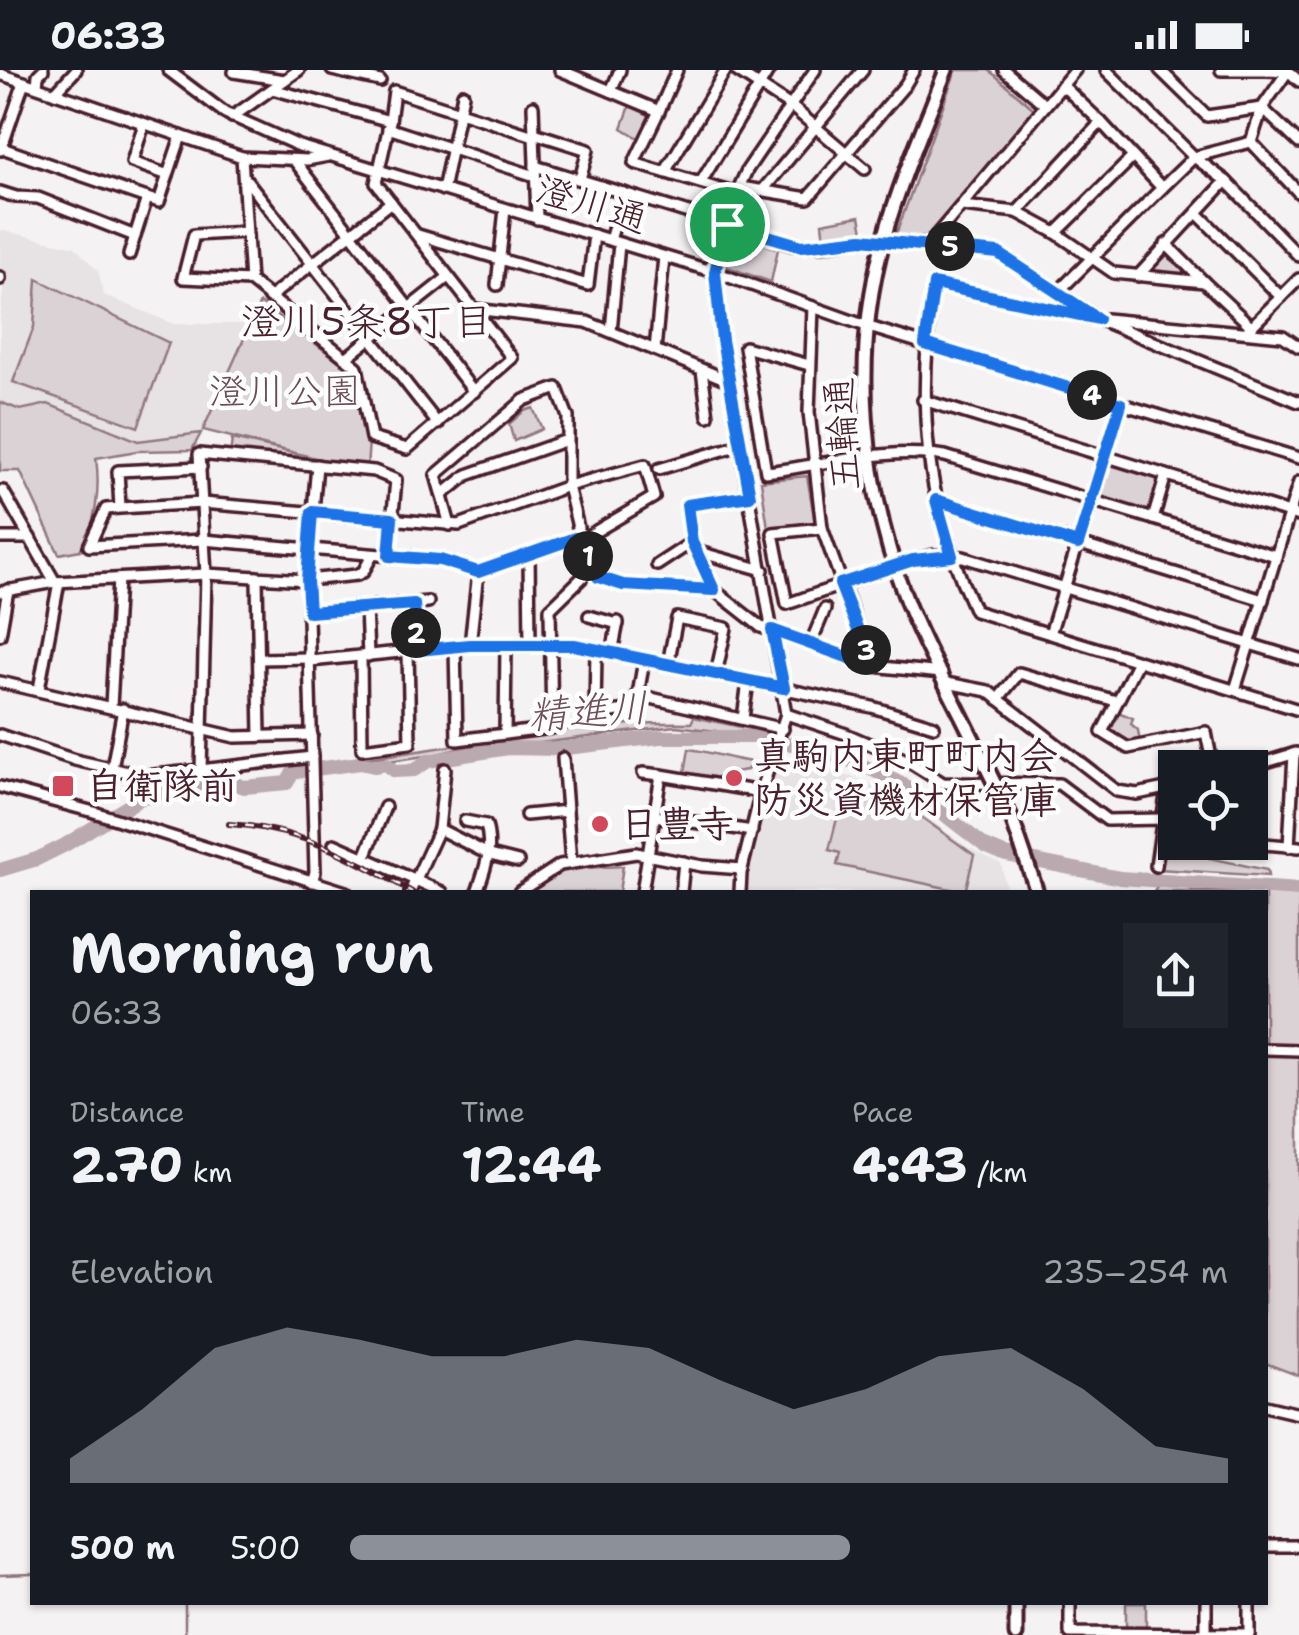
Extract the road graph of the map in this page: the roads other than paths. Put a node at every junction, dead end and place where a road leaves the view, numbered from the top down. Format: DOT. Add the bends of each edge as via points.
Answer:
graph roads {
  1 [pos="76,70"];
  2 [pos="168,70"];
  3 [pos="235,70"];
  4 [pos="299,70"];
  5 [pos="332,70"];
  6 [pos="560,70"];
  7 [pos="620,70"];
  8 [pos="677,70"];
  9 [pos="726,70"];
  10 [pos="736,70"];
  11 [pos="768,70"];
  12 [pos="815,70"];
  13 [pos="863,70"];
  14 [pos="914,70"];
  15 [pos="944,70"];
  16 [pos="1004,70"];
  17 [pos="1075,70"];
  18 [pos="1106,70"];
  19 [pos="1160,70"];
  20 [pos="1220,70"];
  21 [pos="1268,70"];
  22 [pos="1288,71"];
  23 [pos="0,74"];
  24 [pos="37,75"];
  25 [pos="284,80"];
  26 [pos="380,80"];
  27 [pos="24,82"];
  28 [pos="1299,82"];
  29 [pos="760,85"];
  30 [pos="1062,85"];
  31 [pos="272,90"];
  32 [pos="611,91"];
  33 [pos="55,92"];
  34 [pos="463,94"];
  35 [pos="1045,105"];
  36 [pos="533,106"];
  37 [pos="792,107"];
  38 [pos="1262,108"];
  39 [pos="459,111"];
  40 [pos="659,111"];
  41 [pos="229,116"];
  42 [pos="1101,122"];
  43 [pos="144,124"];
  44 [pos="389,125"];
  45 [pos="816,128"];
  46 [pos="4,131"];
  47 [pos="534,134"];
  48 [pos="181,136"];
  49 [pos="1250,142"];
  50 [pos="1299,142"];
  51 [pos="450,149"];
  52 [pos="1,150"];
  53 [pos="845,153"];
  54 [pos="328,156"];
  55 [pos="242,157"];
  56 [pos="1194,157"];
  57 [pos="1132,158"];
  58 [pos="294,160"];
  59 [pos="864,169"];
  60 [pos="379,171"];
  61 [pos="535,171"];
  62 [pos="664,172"];
  63 [pos="168,174"];
  64 [pos="243,176"];
  65 [pos="580,179"];
  66 [pos="1226,180"];
  67 [pos="701,182"];
  68 [pos="1162,188"];
  69 [pos="443,190"];
  70 [pos="738,190"];
  71 [pos="762,191"];
  72 [pos="0,192"];
  73 [pos="624,193"];
  74 [pos="1299,193"];
  75 [pos="146,198"];
  76 [pos="390,202"];
  77 [pos="962,206"];
  78 [pos="505,209"];
  79 [pos="1017,212"];
  80 [pos="1197,213"];
  81 [pos="537,218"];
  82 [pos="727,224"];
  83 [pos="246,232"];
  84 [pos="352,234"];
  85 [pos="415,234"];
  86 [pos="1056,234"];
  87 [pos="135,236"];
  88 [pos="594,236"];
  89 [pos="614,242"];
  90 [pos="929,244"];
  91 [pos="1166,244"];
  92 [pos="130,255"];
  93 [pos="664,256"];
  94 [pos="1299,256"];
  95 [pos="1092,258"];
  96 [pos="500,259"];
  97 [pos="312,264"];
  98 [pos="715,272"];
  99 [pos="1138,276"];
  100 [pos="448,277"];
  101 [pos="1299,280"];
  102 [pos="250,281"];
  103 [pos="1204,282"];
  104 [pos="498,286"];
  105 [pos="1058,292"];
  106 [pos="1281,296"];
  107 [pos="269,298"];
  108 [pos="410,306"];
  109 [pos="813,307"];
  110 [pos="474,310"];
  111 [pos="1098,319"];
  112 [pos="869,327"];
  113 [pos="1249,329"];
  114 [pos="611,331"];
  115 [pos="372,338"];
  116 [pos="722,340"];
  117 [pos="925,344"];
  118 [pos="745,347"];
  119 [pos="1299,347"];
  120 [pos="654,350"];
  121 [pos="347,357"];
  122 [pos="808,365"];
  123 [pos="702,370"];
  124 [pos="730,382"];
  125 [pos="474,392"];
  126 [pos="923,400"];
  127 [pos="1299,402"];
  128 [pos="1121,404"];
  129 [pos="708,416"];
  130 [pos="438,424"];
  131 [pos="567,440"];
  132 [pos="740,445"];
  133 [pos="927,453"];
  134 [pos="1105,456"];
  135 [pos="870,458"];
  136 [pos="1299,458"];
  137 [pos="317,465"];
  138 [pos="814,466"];
  139 [pos="200,467"];
  140 [pos="659,470"];
  141 [pos="1166,475"];
  142 [pos="1299,482"];
  143 [pos="568,486"];
  144 [pos="0,491"];
  145 [pos="442,494"];
  146 [pos="750,496"];
  147 [pos="936,500"];
  148 [pos="1092,500"];
  149 [pos="202,503"];
  150 [pos="120,508"];
  151 [pos="312,512"];
  152 [pos="1294,514"];
  153 [pos="392,519"];
  154 [pos="1153,519"];
  155 [pos="450,524"];
  156 [pos="822,528"];
  157 [pos="0,538"];
  158 [pos="30,538"];
  159 [pos="203,540"];
  160 [pos="581,540"];
  161 [pos="1078,544"];
  162 [pos="694,546"];
  163 [pos="309,550"];
  164 [pos="529,554"];
  165 [pos="372,556"];
  166 [pos="389,556"];
  167 [pos="952,556"];
  168 [pos="1276,556"];
  169 [pos="658,565"];
  170 [pos="895,565"];
  171 [pos="593,567"];
  172 [pos="763,570"];
  173 [pos="478,572"];
  174 [pos="206,574"];
  175 [pos="257,578"];
  176 [pos="118,579"];
  177 [pos="307,580"];
  178 [pos="57,582"];
  179 [pos="840,584"];
  180 [pos="1064,587"];
  181 [pos="714,590"];
  182 [pos="4,591"];
  183 [pos="1263,600"];
  184 [pos="428,602"];
  185 [pos="414,604"];
  186 [pos="366,608"];
  187 [pos="825,609"];
  188 [pos="309,612"];
  189 [pos="588,616"];
  190 [pos="772,630"];
  191 [pos="1050,634"];
  192 [pos="0,635"];
  193 [pos="811,642"];
  194 [pos="1249,644"];
  195 [pos="470,645"];
  196 [pos="530,645"];
  197 [pos="549,645"];
  198 [pos="506,646"];
  199 [pos="456,647"];
  200 [pos="596,650"];
  201 [pos="413,651"];
  202 [pos="612,653"];
  203 [pos="364,656"];
  204 [pos="1299,659"];
  205 [pos="259,660"];
  206 [pos="310,660"];
  207 [pos="644,660"];
  208 [pos="1138,661"];
  209 [pos="668,664"];
  210 [pos="872,666"];
  211 [pos="716,674"];
  212 [pos="945,678"];
  213 [pos="0,682"];
  214 [pos="748,682"];
  215 [pos="784,688"];
  216 [pos="39,689"];
  217 [pos="1235,690"];
  218 [pos="638,695"];
  219 [pos="998,699"];
  220 [pos="1116,702"];
  221 [pos="111,706"];
  222 [pos="122,709"];
  223 [pos="1299,710"];
  224 [pos="786,714"];
  225 [pos="742,718"];
  226 [pos="934,726"];
  227 [pos="202,729"];
  228 [pos="782,732"];
  229 [pos="505,734"];
  230 [pos="0,735"];
  231 [pos="312,735"];
  232 [pos="260,736"];
  233 [pos="1210,750"];
  234 [pos="1296,753"];
  235 [pos="563,758"];
  236 [pos="312,760"];
  237 [pos="1268,761"];
  238 [pos="112,768"];
  239 [pos="201,770"];
  240 [pos="445,770"];
  241 [pos="643,773"];
  242 [pos="661,775"];
  243 [pos="0,787"];
  244 [pos="1158,790"];
  245 [pos="761,792"];
  246 [pos="385,807"];
  247 [pos="567,811"];
  248 [pos="526,815"];
  249 [pos="654,816"];
  250 [pos="1158,819"];
  251 [pos="465,821"];
  252 [pos="439,828"];
  253 [pos="752,831"];
  254 [pos="334,844"];
  255 [pos="1268,845"];
  256 [pos="1294,847"];
  257 [pos="1158,850"];
  258 [pos="647,855"];
  259 [pos="490,856"];
  260 [pos="364,857"];
  261 [pos="518,862"];
  262 [pos="684,862"];
  263 [pos="571,863"];
  264 [pos="1156,866"];
  265 [pos="742,869"];
  266 [pos="418,880"];
  267 [pos="312,882"];
  268 [pos="339,890"];
  269 [pos="411,890"];
  270 [pos="438,890"];
  271 [pos="477,890"];
  272 [pos="523,890"];
  273 [pos="642,890"];
  274 [pos="681,890"];
  275 [pos="740,890"];
  276 [pos="1035,890"];
  277 [pos="1268,1049"];
  278 [pos="1299,1050"];
  279 [pos="1268,1407"];
  280 [pos="1299,1414"];
  281 [pos="1268,1546"];
  282 [pos="1299,1546"];
  283 [pos="1016,1605"];
  284 [pos="1070,1605"];
  285 [pos="1206,1605"];
  286 [pos="1249,1605"];
  287 [pos="1206,1634"];
  288 [pos="1249,1634"];
  289 [pos="1016,1635"];
  1 -- 33 [label="street"];
  2 -- 41 [label="street, 澄川通"];
  3 -- 25 [label="street"];
  4 -- 25 [label="street"];
  5 -- 26 [label="street"];
  6 -- 32 [label="street"];
  7 -- 32 [label="street"];
  8 -- 40 [label="street"];
  9 -- 62 [label="street"];
  10 -- 29 [label="street"];
  11 -- 29 [label="street"];
  12 -- 37 [label="street"];
  13 -- 45 [label="street"];
  14 -- 53 [label="street"];
  15 -- 112 [label="main road, 五輪通" via="884,236"];
  16 -- 35 [label="street"];
  17 -- 30 [label="street"];
  18 -- 56 [label="street"];
  19 -- 38 [label="street" via="1207,116"];
  20 -- 21 [label="street"];
  21 -- 22 [label="street"];
  22 -- 28 [label="street"];
  22 -- 38 [label="street"];
  23 -- 27 [label="street"];
  24 -- 27 [label="street"];
  24 -- 33 [label="street"];
  25 -- 31 [label="street"];
  27 -- 46 [label="street"];
  29 -- 37 [label="street"];
  29 -- 67 [label="street"];
  30 -- 35 [label="street"];
  30 -- 42 [label="street"];
  31 -- 41 [label="street"];
  31 -- 44 [label="street"];
  32 -- 40 [label="street"];
  33 -- 43 [label="street"];
  34 -- 39 [label="street"];
  35 -- 77 [label="street"];
  36 -- 47 [label="street"];
  37 -- 45 [label="street"];
  37 -- 70 [label="street"];
  38 -- 49 [label="street"];
  38 -- 50 [label="street"];
  39 -- 44 [label="street" via="394,91"];
  39 -- 47 [label="street"];
  39 -- 51 [label="street"];
  40 -- 62 [label="street" via="634,163"];
  41 -- 54 [label="street, 澄川通"];
  42 -- 57 [label="street"];
  42 -- 79 [label="street"];
  43 -- 48 [label="street"];
  43 -- 63 [label="street" via="132,162"];
  44 -- 51 [label="street"];
  44 -- 60 [label="street"];
  45 -- 53 [label="street"];
  45 -- 71 [label="street"];
  46 -- 52 [label="street"];
  47 -- 61 [label="street"];
  47 -- 65 [label="street" via="588,150"];
  48 -- 55 [label="street"];
  48 -- 63 [label="street"];
  49 -- 56 [label="street"];
  49 -- 74 [label="street"];
  51 -- 61 [label="street"];
  51 -- 69 [label="street"];
  52 -- 75 [label="street"];
  53 -- 59 [label="street"];
  53 -- 71 [label="street" via="808,198"];
  54 -- 58 [label="street"];
  54 -- 60 [label="street, 澄川通"];
  55 -- 58 [label="street"];
  55 -- 64 [label="street"];
  56 -- 66 [label="street"];
  56 -- 68 [label="street"];
  57 -- 68 [label="street"];
  57 -- 86 [label="street"];
  58 -- 84 [label="street"];
  60 -- 69 [label="street, 澄川通"];
  60 -- 76 [label="street" via="376,182"];
  61 -- 65 [label="street"];
  61 -- 81 [label="street"];
  62 -- 67 [label="street"];
  63 -- 75 [label="street" via="159,202"];
  64 -- 83 [label="street"];
  64 -- 97 [label="street"];
  65 -- 73 [label="street"];
  66 -- 80 [label="street"];
  66 -- 94 [label="street"];
  67 -- 70 [label="street"];
  68 -- 95 [label="street"];
  69 -- 78 [label="street, 澄川通"];
  70 -- 71 [label="street"];
  70 -- 82 [label="street"];
  72 -- 87 [label="street" via="38,198"];
  73 -- 82 [label="street"];
  73 -- 89 [label="street"];
  75 -- 87 [label="street"];
  76 -- 84 [label="street"];
  76 -- 85 [label="street"];
  77 -- 79 [label="street"];
  77 -- 90 [label="street"];
  78 -- 81 [label="street, 澄川通"];
  78 -- 96 [label="street"];
  79 -- 86 [label="street"];
  80 -- 91 [label="street"];
  80 -- 106 [label="street"];
  81 -- 88 [label="street, 澄川通"];
  82 -- 90 [label="street, bridge" via="793,245 862,239"];
  82 -- 98 [label="street"];
  83 -- 102 [label="street"];
  83 -- 102 [label="street" via="194,235 183,278"];
  84 -- 97 [label="street"];
  84 -- 108 [label="street"];
  85 -- 96 [label="street"];
  85 -- 100 [label="street"];
  86 -- 95 [label="street"];
  87 -- 92 [label="street"];
  88 -- 89 [label="street, 澄川通"];
  88 -- 96 [label="street" via="588,285"];
  89 -- 93 [label="street, 澄川通"];
  89 -- 114 [label="street"];
  90 -- 105 [label="street" via="998,253"];
  91 -- 99 [label="street"];
  91 -- 103 [label="street"];
  93 -- 98 [label="street, 澄川通"];
  93 -- 120 [label="street"];
  95 -- 99 [label="street" via="1114,273"];
  95 -- 105 [label="street"];
  96 -- 104 [label="street"];
  97 -- 107 [label="street"];
  97 -- 115 [label="street"];
  98 -- 109 [label="street, 澄川通"];
  98 -- 116 [label="street"];
  99 -- 103 [label="street"];
  100 -- 108 [label="street"];
  100 -- 110 [label="street"];
  101 -- 106 [label="street"];
  102 -- 107 [label="street"];
  103 -- 113 [label="street"];
  105 -- 111 [label="street"];
  106 -- 113 [label="street"];
  107 -- 121 [label="street"];
  108 -- 115 [label="street"];
  108 -- 125 [label="street"];
  109 -- 112 [label="street, 澄川通"];
  109 -- 122 [label="street"];
  110 -- 114 [label="street" via="588,322"];
  110 -- 125 [label="street" via="512,358"];
  111 -- 113 [label="street"];
  111 -- 117 [label="street" via="934,284"];
  111 -- 127 [label="street"];
  112 -- 117 [label="street, 澄川通"];
  112 -- 135 [label="main road, 五輪通"];
  113 -- 119 [label="street"];
  114 -- 120 [label="street"];
  115 -- 121 [label="street"];
  115 -- 130 [label="street"];
  116 -- 118 [label="street"];
  116 -- 124 [label="street"];
  117 -- 126 [label="street"];
  117 -- 128 [label="street, 澄川通"];
  118 -- 122 [label="street"];
  118 -- 138 [label="street" via="766,472"];
  120 -- 123 [label="street"];
  121 -- 130 [label="street" via="358,366 371,438 406,450"];
  122 -- 138 [label="street"];
  123 -- 124 [label="street"];
  123 -- 129 [label="street"];
  124 -- 132 [label="street"];
  125 -- 130 [label="street"];
  126 -- 133 [label="street"];
  126 -- 134 [label="street"];
  128 -- 134 [label="street"];
  128 -- 136 [label="street, 澄川通"];
  131 -- 143 [label="street"];
  131 -- 145 [label="street" via="468,476"];
  131 -- 145 [label="street" via="568,417 557,388 524,400 436,475"];
  132 -- 140 [label="street"];
  132 -- 146 [label="street"];
  133 -- 135 [label="street"];
  133 -- 147 [label="street"];
  133 -- 148 [label="street"];
  134 -- 141 [label="street"];
  134 -- 148 [label="street"];
  135 -- 138 [label="street"];
  135 -- 170 [label="main road, 五輪通"];
  137 -- 139 [label="street" via="199,454"];
  137 -- 151 [label="street"];
  137 -- 153 [label="street" via="396,480"];
  138 -- 156 [label="street"];
  139 -- 149 [label="street"];
  139 -- 150 [label="street" via="118,471"];
  141 -- 152 [label="street"];
  141 -- 154 [label="street"];
  142 -- 152 [label="street"];
  143 -- 155 [label="street"];
  143 -- 160 [label="street"];
  143 -- 160 [label="street" via="645,465 654,497"];
  144 -- 158 [label="street"];
  145 -- 155 [label="street"];
  146 -- 162 [label="street" via="687,505"];
  146 -- 172 [label="street"];
  147 -- 161 [label="street"];
  147 -- 167 [label="street"];
  148 -- 154 [label="street"];
  148 -- 161 [label="street"];
  149 -- 150 [label="street"];
  149 -- 151 [label="street"];
  149 -- 159 [label="street"];
  150 -- 159 [label="street" via="106,509 89,546"];
  151 -- 153 [label="street"];
  151 -- 163 [label="street"];
  152 -- 168 [label="street"];
  153 -- 155 [label="street"];
  153 -- 166 [label="street"];
  154 -- 168 [label="street"];
  156 -- 179 [label="street"];
  156 -- 179 [label="street" via="774,533 786,604"];
  157 -- 158 [label="street"];
  158 -- 178 [label="street"];
  159 -- 163 [label="street"];
  159 -- 174 [label="street"];
  160 -- 164 [label="street"];
  160 -- 171 [label="street"];
  161 -- 180 [label="street"];
  161 -- 183 [label="street"];
  162 -- 169 [label="street"];
  162 -- 172 [label="street"];
  162 -- 181 [label="street"];
  163 -- 165 [label="street"];
  163 -- 177 [label="street"];
  164 -- 173 [label="street"];
  164 -- 196 [label="street"];
  165 -- 166 [label="street"];
  165 -- 177 [label="street" via="356,575"];
  166 -- 173 [label="street" via="440,560"];
  167 -- 170 [label="street"];
  167 -- 180 [label="street"];
  167 -- 191 [label="street" via="975,611"];
  168 -- 183 [label="street"];
  170 -- 179 [label="street"];
  170 -- 212 [label="main road, 五輪通"];
  171 -- 181 [label="street" via="598,577 623,585"];
  171 -- 197 [label="street" via="550,609"];
  172 -- 190 [label="street"];
  173 -- 195 [label="street"];
  174 -- 175 [label="street"];
  174 -- 176 [label="street"];
  174 -- 227 [label="street"];
  175 -- 177 [label="street"];
  175 -- 205 [label="street"];
  176 -- 178 [label="street"];
  176 -- 221 [label="street"];
  177 -- 188 [label="street"];
  178 -- 182 [label="street"];
  178 -- 216 [label="street"];
  179 -- 210 [label="street"];
  180 -- 191 [label="street"];
  180 -- 194 [label="street"];
  181 -- 190 [label="street"];
  182 -- 192 [label="street"];
  183 -- 194 [label="street"];
  184 -- 185 [label="street"];
  185 -- 186 [label="street"];
  185 -- 201 [label="street"];
  186 -- 188 [label="street"];
  186 -- 203 [label="street"];
  187 -- 193 [label="street"];
  188 -- 206 [label="street"];
  189 -- 202 [label="street" via="618,623"];
  190 -- 193 [label="street"];
  190 -- 215 [label="street"];
  191 -- 208 [label="street"];
  193 -- 210 [label="street"];
  194 -- 204 [label="street"];
  194 -- 217 [label="street"];
  195 -- 198 [label="street"];
  195 -- 199 [label="street"];
  196 -- 197 [label="street"];
  196 -- 198 [label="street"];
  197 -- 200 [label="street"];
  197 -- 229 [label="street" via="552,728"];
  198 -- 229 [label="street"];
  199 -- 201 [label="street"];
  199 -- 229 [label="street" via="457,740"];
  200 -- 202 [label="street"];
  200 -- 218 [label="street" via="595,714 636,709"];
  201 -- 203 [label="street"];
  201 -- 203 [label="street" via="410,743 362,749"];
  202 -- 207 [label="street"];
  203 -- 206 [label="street"];
  205 -- 206 [label="street"];
  205 -- 232 [label="street"];
  206 -- 231 [label="street"];
  207 -- 209 [label="street"];
  207 -- 218 [label="street"];
  208 -- 217 [label="street"];
  208 -- 220 [label="street"];
  209 -- 211 [label="street"];
  209 -- 211 [label="street" via="677,618 726,628"];
  210 -- 212 [label="street"];
  211 -- 214 [label="street"];
  212 -- 219 [label="street"];
  212 -- 276 [label="main road, 五輪通, bridge" via="1012,819"];
  213 -- 216 [label="street"];
  214 -- 215 [label="street"];
  214 -- 225 [label="street"];
  215 -- 224 [label="street"];
  215 -- 226 [label="street"];
  216 -- 221 [label="street"];
  217 -- 223 [label="street"];
  218 -- 225 [label="street"];
  219 -- 220 [label="street" via="1018,673"];
  219 -- 244 [label="street" via="1117,791"];
  220 -- 233 [label="street" via="1102,732 1128,748 1206,732"];
  221 -- 222 [label="street"];
  222 -- 227 [label="street"];
  222 -- 238 [label="street"];
  224 -- 228 [label="street"];
  224 -- 250 [label="street" via="906,760 943,783 1059,784 1107,820"];
  225 -- 228 [label="street"];
  227 -- 232 [label="street"];
  227 -- 239 [label="street"];
  228 -- 245 [label="street"];
  230 -- 238 [label="street"];
  231 -- 232 [label="street"];
  231 -- 236 [label="street"];
  234 -- 237 [label="street"];
  234 -- 256 [label="street"];
  235 -- 247 [label="street"];
  236 -- 239 [label="street"];
  236 -- 267 [label="street"];
  238 -- 239 [label="street" via="145,776"];
  240 -- 252 [label="street"];
  241 -- 242 [label="street"];
  242 -- 245 [label="street"];
  242 -- 249 [label="street"];
  243 -- 267 [label="street"];
  245 -- 253 [label="street"];
  246 -- 260 [label="street"];
  247 -- 248 [label="street"];
  247 -- 263 [label="street"];
  249 -- 253 [label="street"];
  249 -- 258 [label="street"];
  251 -- 259 [label="street" via="486,825"];
  252 -- 259 [label="street"];
  252 -- 266 [label="street"];
  253 -- 265 [label="street"];
  254 -- 260 [label="street"];
  255 -- 256 [label="street"];
  257 -- 264 [label="street"];
  258 -- 262 [label="street"];
  258 -- 263 [label="street"];
  258 -- 273 [label="street"];
  259 -- 261 [label="street"];
  259 -- 271 [label="street"];
  260 -- 266 [label="street"];
  262 -- 265 [label="street"];
  262 -- 274 [label="street"];
  263 -- 272 [label="street"];
  265 -- 275 [label="street"];
  266 -- 269 [label="street"];
  266 -- 270 [label="street"];
  267 -- 268 [label="street"];
  277 -- 278 [label="street"];
  279 -- 280 [label="street"];
  281 -- 282 [label="street"];
  283 -- 289 [label="main road"];
  284 -- 287 [label="street" via="1070,1633"];
  285 -- 287 [label="street"];
  286 -- 288 [label="street"];
  287 -- 288 [label="street"];
}
